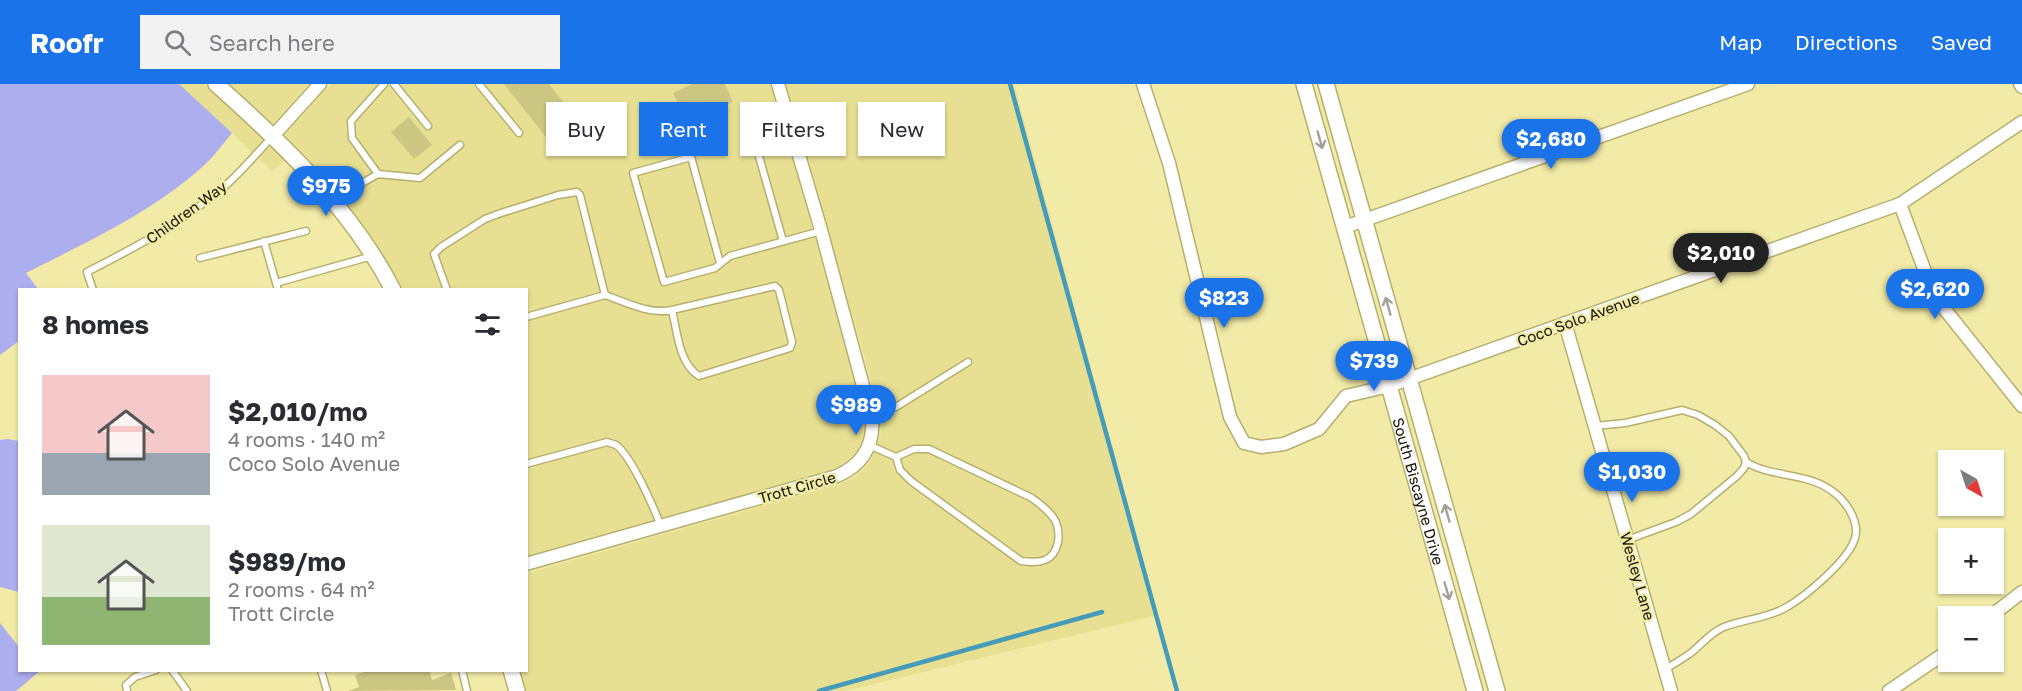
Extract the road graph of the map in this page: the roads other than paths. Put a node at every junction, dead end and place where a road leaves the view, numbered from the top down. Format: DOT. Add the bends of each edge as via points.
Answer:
graph roads {
  1 [pos="216,84"];
  2 [pos="320,84"];
  3 [pos="384,84"];
  4 [pos="393,84"];
  5 [pos="479,84"];
  6 [pos="778,84"];
  7 [pos="1143,84"];
  8 [pos="1304,84"];
  9 [pos="1326,84"];
  10 [pos="1748,84"];
  11 [pos="784,102"];
  12 [pos="2022,123"];
  13 [pos="428,126"];
  14 [pos="519,133"];
  15 [pos="273,136"];
  16 [pos="460,145"];
  17 [pos="759,156"];
  18 [pos="801,156"];
  19 [pos="378,174"];
  20 [pos="333,200"];
  21 [pos="1900,204"];
  22 [pos="1364,220"];
  23 [pos="1344,227"];
  24 [pos="821,230"];
  25 [pos="306,231"];
  26 [pos="783,241"];
  27 [pos="264,242"];
  28 [pos="373,255"];
  29 [pos="200,258"];
  30 [pos="720,263"];
  31 [pos="277,286"];
  32 [pos="92,288"];
  33 [pos="392,288"];
  34 [pos="446,288"];
  35 [pos="605,295"];
  36 [pos="672,310"];
  37 [pos="528,316"];
  38 [pos="1565,323"];
  39 [pos="968,362"];
  40 [pos="1409,379"];
  41 [pos="1389,386"];
  42 [pos="2022,406"];
  43 [pos="871,414"];
  44 [pos="1595,426"];
  45 [pos="869,445"];
  46 [pos="896,457"];
  47 [pos="1746,462"];
  48 [pos="528,463"];
  49 [pos="662,526"];
  50 [pos="1627,540"];
  51 [pos="528,563"];
  52 [pos="2022,592"];
  53 [pos="2004,606"];
  54 [pos="1938,658"];
  55 [pos="1665,669"];
  56 [pos="150,672"];
  57 [pos="173,672"];
  58 [pos="322,672"];
  59 [pos="462,672"];
  60 [pos="512,672"];
  61 [pos="127,691"];
  62 [pos="187,691"];
  63 [pos="327,691"];
  64 [pos="467,691"];
  65 [pos="517,691"];
  66 [pos="1475,691"];
  67 [pos="1497,691"];
  68 [pos="1671,691"];
  69 [pos="1889,691"];
  1 -- 15 [label="street"];
  2 -- 15 [label="street"];
  3 -- 19 [label="lane" via="351,122 352,138"];
  4 -- 13 [label="lane"];
  5 -- 14 [label="lane"];
  6 -- 11 [label="street"];
  7 -- 41 [label="street, Coco Solo Avenue" via="1169,164 1230,417 1244,443 1261,447 1284,444 1319,429 1346,396"];
  8 -- 23 [label="street, South Biscayne Drive, one-way"];
  9 -- 22 [label="street, South Biscayne Drive"];
  10 -- 22 [label="street"];
  12 -- 21 [label="street, Coco Solo Avenue"];
  15 -- 20 [label="street"];
  15 -- 32 [label="lane, Children Way" via="226,185 183,218 87,272"];
  16 -- 19 [label="lane" via="420,178"];
  17 -- 26 [label="lane"];
  18 -- 24 [label="street"];
  19 -- 20 [label="lane"];
  20 -- 28 [label="street"];
  21 -- 38 [label="street, Coco Solo Avenue"];
  21 -- 42 [label="street" via="1943,307"];
  22 -- 23 [label="street"];
  40 -- 22 [label="street, South Biscayne Drive, one-way"];
  23 -- 41 [label="street, South Biscayne Drive"];
  24 -- 26 [label="lane"];
  24 -- 43 [label="street"];
  25 -- 27 [label="lane"];
  26 -- 30 [label="lane" via="730,256"];
  27 -- 29 [label="lane"];
  27 -- 31 [label="lane"];
  28 -- 31 [label="lane"];
  28 -- 33 [label="street"];
  30 -- 30 [label="lane" via="715,268 664,282 633,173 691,157"];
  34 -- 35 [label="lane" via="434,254 441,248 485,219 577,192"];
  35 -- 36 [label="lane" via="638,307"];
  35 -- 37 [label="lane"];
  36 -- 36 [label="lane" via="685,362 699,376 790,348 792,342 775,285"];
  38 -- 40 [label="street, Coco Solo Avenue"];
  38 -- 44 [label="street, Wesley Lane"];
  39 -- 43 [label="lane" via="896,407"];
  40 -- 41 [label="street, Coco Solo Avenue"];
  67 -- 40 [label="street, South Biscayne Drive, one-way"];
  41 -- 66 [label="street, South Biscayne Drive, one-way"];
  43 -- 45 [label="street"];
  44 -- 47 [label="lane" via="1682,410 1715,424"];
  44 -- 50 [label="street, Wesley Lane"];
  45 -- 46 [label="lane"];
  45 -- 49 [label="street, Trott Circle" via="858,464 837,476"];
  46 -- 46 [label="lane" via="900,470 911,481 1021,561 1047,559 1057,548 1055,520 1032,498 930,450 914,448"];
  47 -- 50 [label="lane" via="1737,476 1691,514"];
  47 -- 55 [label="lane" via="1757,469 1791,475 1831,490 1850,512 1856,536 1811,591 1770,615 1723,627"];
  48 -- 49 [label="lane" via="607,442 615,444 648,494"];
  49 -- 51 [label="street, Trott Circle"];
  50 -- 55 [label="street, Wesley Lane"];
  52 -- 53 [label="street"];
  54 -- 69 [label="street"];
  55 -- 68 [label="street, Wesley Lane"];
  56 -- 61 [label="lane" via="135,677 126,685"];
  57 -- 62 [label="lane"];
  58 -- 63 [label="lane"];
  59 -- 64 [label="lane"];
  60 -- 65 [label="street"];
}
